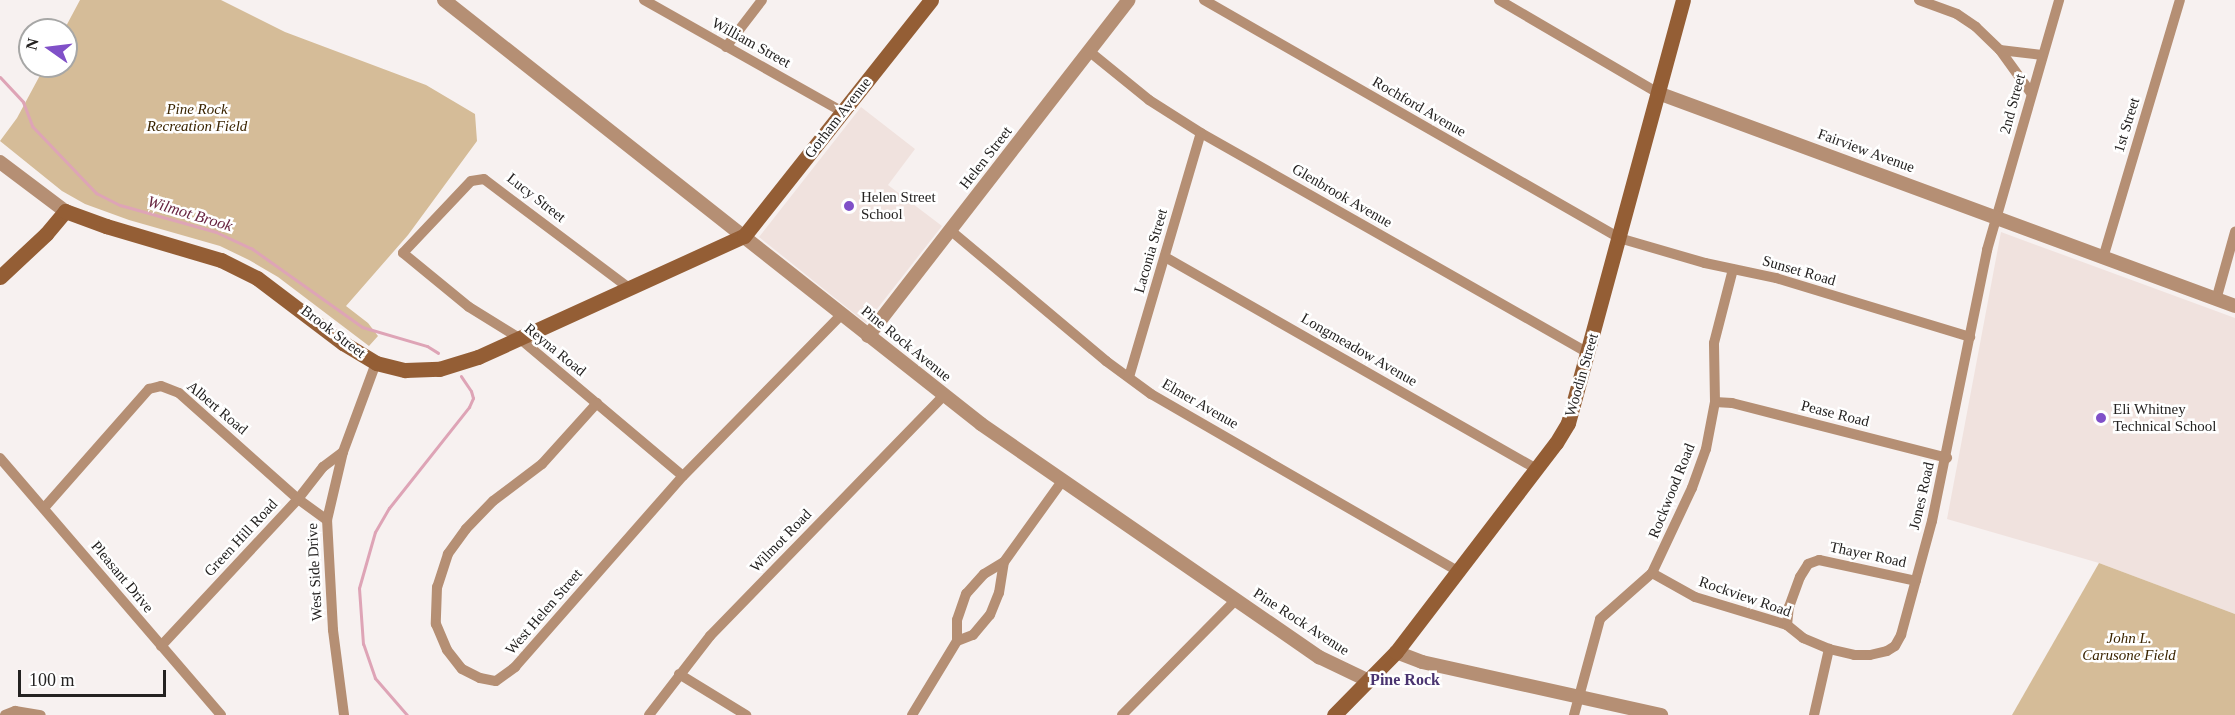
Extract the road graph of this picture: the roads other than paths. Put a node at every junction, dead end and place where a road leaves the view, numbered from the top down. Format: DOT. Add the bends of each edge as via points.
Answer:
graph roads {
  1 [pos="444,0"];
  2 [pos="644,0"];
  3 [pos="762,0"];
  4 [pos="931,0"];
  5 [pos="1130,0"];
  6 [pos="1204,0"];
  7 [pos="1499,0"];
  8 [pos="1683,0"];
  9 [pos="1919,0"];
  10 [pos="2059,0"];
  11 [pos="2180,0"];
  12 [pos="1939,3"];
  13 [pos="726,47"];
  14 [pos="2000,50"];
  15 [pos="1089,52"];
  16 [pos="2042,55"];
  17 [pos="1659,93"];
  18 [pos="2031,93"];
  19 [pos="843,112"];
  20 [pos="1201,133"];
  21 [pos="0,162"];
  22 [pos="65,211"];
  23 [pos="1995,217"];
  24 [pos="950,230"];
  25 [pos="2235,232"];
  26 [pos="744,236"];
  27 [pos="1620,238"];
  28 [pos="403,253"];
  29 [pos="1166,257"];
  30 [pos="2103,258"];
  31 [pos="1733,269"];
  32 [pos="0,277"];
  33 [pos="629,288"];
  34 [pos="2216,300"];
  35 [pos="2235,306"];
  36 [pos="842,314"];
  37 [pos="868,336"];
  38 [pos="1970,337"];
  39 [pos="519,338"];
  40 [pos="1588,353"];
  41 [pos="376,363"];
  42 [pos="1129,377"];
  43 [pos="943,396"];
  44 [pos="1715,402"];
  45 [pos="597,403"];
  46 [pos="343,452"];
  47 [pos="0,458"];
  48 [pos="1947,458"];
  49 [pos="1537,469"];
  50 [pos="682,476"];
  51 [pos="1063,480"];
  52 [pos="298,499"];
  53 [pos="44,508"];
  54 [pos="327,520"];
  55 [pos="1004,562"];
  56 [pos="1458,571"];
  57 [pos="1652,573"];
  58 [pos="1916,581"];
  59 [pos="1236,600"];
  60 [pos="1787,625"];
  61 [pos="957,641"];
  62 [pos="162,646"];
  63 [pos="1829,649"];
  64 [pos="1396,652"];
  65 [pos="679,674"];
  66 [pos="1369,681"];
  67 [pos="1578,697"];
  68 [pos="5,715"];
  69 [pos="41,715"];
  70 [pos="221,715"];
  71 [pos="344,715"];
  72 [pos="649,715"];
  73 [pos="746,715"];
  74 [pos="912,715"];
  75 [pos="1122,715"];
  76 [pos="1334,715"];
  77 [pos="1574,715"];
  78 [pos="1661,715"];
  79 [pos="1814,715"];
  1 -- 26 [label="street, Pine Rock Avenue"];
  2 -- 13 [label="street, William Street"];
  3 -- 13 [label="street"];
  4 -- 19 [label="main road, Gorham Avenue"];
  5 -- 15 [label="street, Helen Street"];
  6 -- 27 [label="street, Rochford Avenue"];
  7 -- 17 [label="street, Fairview Avenue"];
  8 -- 17 [label="main road, Woodin Street"];
  9 -- 12 [label="street"];
  10 -- 16 [label="street, 2nd Street"];
  11 -- 30 [label="street, 1st Street"];
  12 -- 14 [label="street" via="1976,27"];
  13 -- 19 [label="street, William Street"];
  14 -- 16 [label="street"];
  14 -- 18 [label="street"];
  15 -- 20 [label="street, Glenbrook Avenue" via="1149,100"];
  15 -- 24 [label="street, Helen Street"];
  16 -- 18 [label="street, 2nd Street"];
  17 -- 23 [label="street, Fairview Avenue"];
  17 -- 27 [label="main road, Woodin Street"];
  18 -- 23 [label="street, 2nd Street"];
  19 -- 26 [label="main road, Gorham Avenue"];
  20 -- 29 [label="street, Laconia Street"];
  20 -- 40 [label="street, Glenbrook Avenue"];
  21 -- 22 [label="street, Brook Street"];
  22 -- 32 [label="main road"];
  22 -- 41 [label="main road, Brook Street" via="221,260 257,278"];
  23 -- 30 [label="street, Fairview Avenue"];
  23 -- 38 [label="street, Jones Road"];
  24 -- 37 [label="street, Helen Street"];
  24 -- 42 [label="street, Elmer Avenue"];
  25 -- 34 [label="street"];
  26 -- 33 [label="main road, Brook Street"];
  26 -- 36 [label="street, Pine Rock Avenue"];
  27 -- 31 [label="street, Sunset Road"];
  27 -- 40 [label="main road, Woodin Street"];
  28 -- 33 [label="street, Lucy Street" via="471,181 484,178"];
  28 -- 39 [label="street, Reyna Road" via="469,307"];
  29 -- 42 [label="street, Laconia Street"];
  29 -- 49 [label="street, Longmeadow Avenue"];
  30 -- 34 [label="street, Fairview Avenue"];
  31 -- 38 [label="street, Sunset Road" via="1776,278"];
  31 -- 44 [label="street, Rockwood Road" via="1714,343"];
  33 -- 39 [label="main road, Brook Street"];
  34 -- 35 [label="street, Fairview Avenue"];
  36 -- 37 [label="street, Pine Rock Avenue"];
  36 -- 50 [label="street, West Helen Street"];
  37 -- 43 [label="street, Pine Rock Avenue"];
  38 -- 48 [label="street, Jones Road"];
  39 -- 41 [label="main road, Brook Street" via="439,369 405,370"];
  39 -- 45 [label="street, Reyna Road"];
  40 -- 49 [label="main road, Woodin Street" via="1568,423"];
  41 -- 46 [label="street, West Side Drive"];
  42 -- 56 [label="street, Elmer Avenue" via="1151,394"];
  43 -- 51 [label="street, Pine Rock Avenue"];
  43 -- 65 [label="street, Wilmot Road" via="710,636"];
  44 -- 48 [label="street, Pease Road" via="1732,403"];
  44 -- 57 [label="street, Rockwood Road" via="1706,449 1692,488"];
  45 -- 50 [label="street, Reyna Road"];
  45 -- 50 [label="street, West Helen Street" via="542,464 493,501 448,554 437,587 436,624 447,650 462,669 496,681 515,667"];
  46 -- 52 [label="street, Green Hill Road" via="324,467"];
  46 -- 54 [label="street, West Side Drive"];
  47 -- 53 [label="street, Pleasant Drive"];
  48 -- 58 [label="street, Jones Road"];
  49 -- 56 [label="main road, Woodin Street"];
  51 -- 55 [label="street"];
  51 -- 59 [label="street, Pine Rock Avenue"];
  52 -- 53 [label="street, Albert Road" via="179,393 161,386 149,389"];
  52 -- 54 [label="street, Albert Road"];
  52 -- 62 [label="street, Green Hill Road"];
  53 -- 62 [label="street, Pleasant Drive"];
  54 -- 71 [label="street, West Side Drive" via="333,630"];
  55 -- 61 [label="street" via="999,593 990,615 973,635"];
  55 -- 61 [label="street" via="984,574 966,594 957,620"];
  56 -- 64 [label="main road, Woodin Street"];
  57 -- 60 [label="street, Rockview Road" via="1695,597"];
  57 -- 67 [label="street, Rockwood Road" via="1600,619"];
  58 -- 60 [label="street, Thayer Road" via="1819,560 1808,564 1800,577"];
  58 -- 63 [label="street, Jones Road" via="1895,646 1870,655"];
  59 -- 66 [label="street, Pine Rock Avenue" via="1319,657"];
  59 -- 75 [label="street"];
  60 -- 63 [label="street, Rockview Road" via="1803,638"];
  61 -- 74 [label="street"];
  62 -- 70 [label="street, Pleasant Drive"];
  63 -- 79 [label="street"];
  64 -- 66 [label="main road, Woodin Street"];
  64 -- 67 [label="street" via="1411,659"];
  65 -- 72 [label="street, Wilmot Road"];
  65 -- 73 [label="street"];
  66 -- 76 [label="main road, Woodin Street"];
  67 -- 77 [label="street, Rockwood Road"];
  67 -- 78 [label="street"];
  68 -- 69 [label="street" via="15,711"];
}
